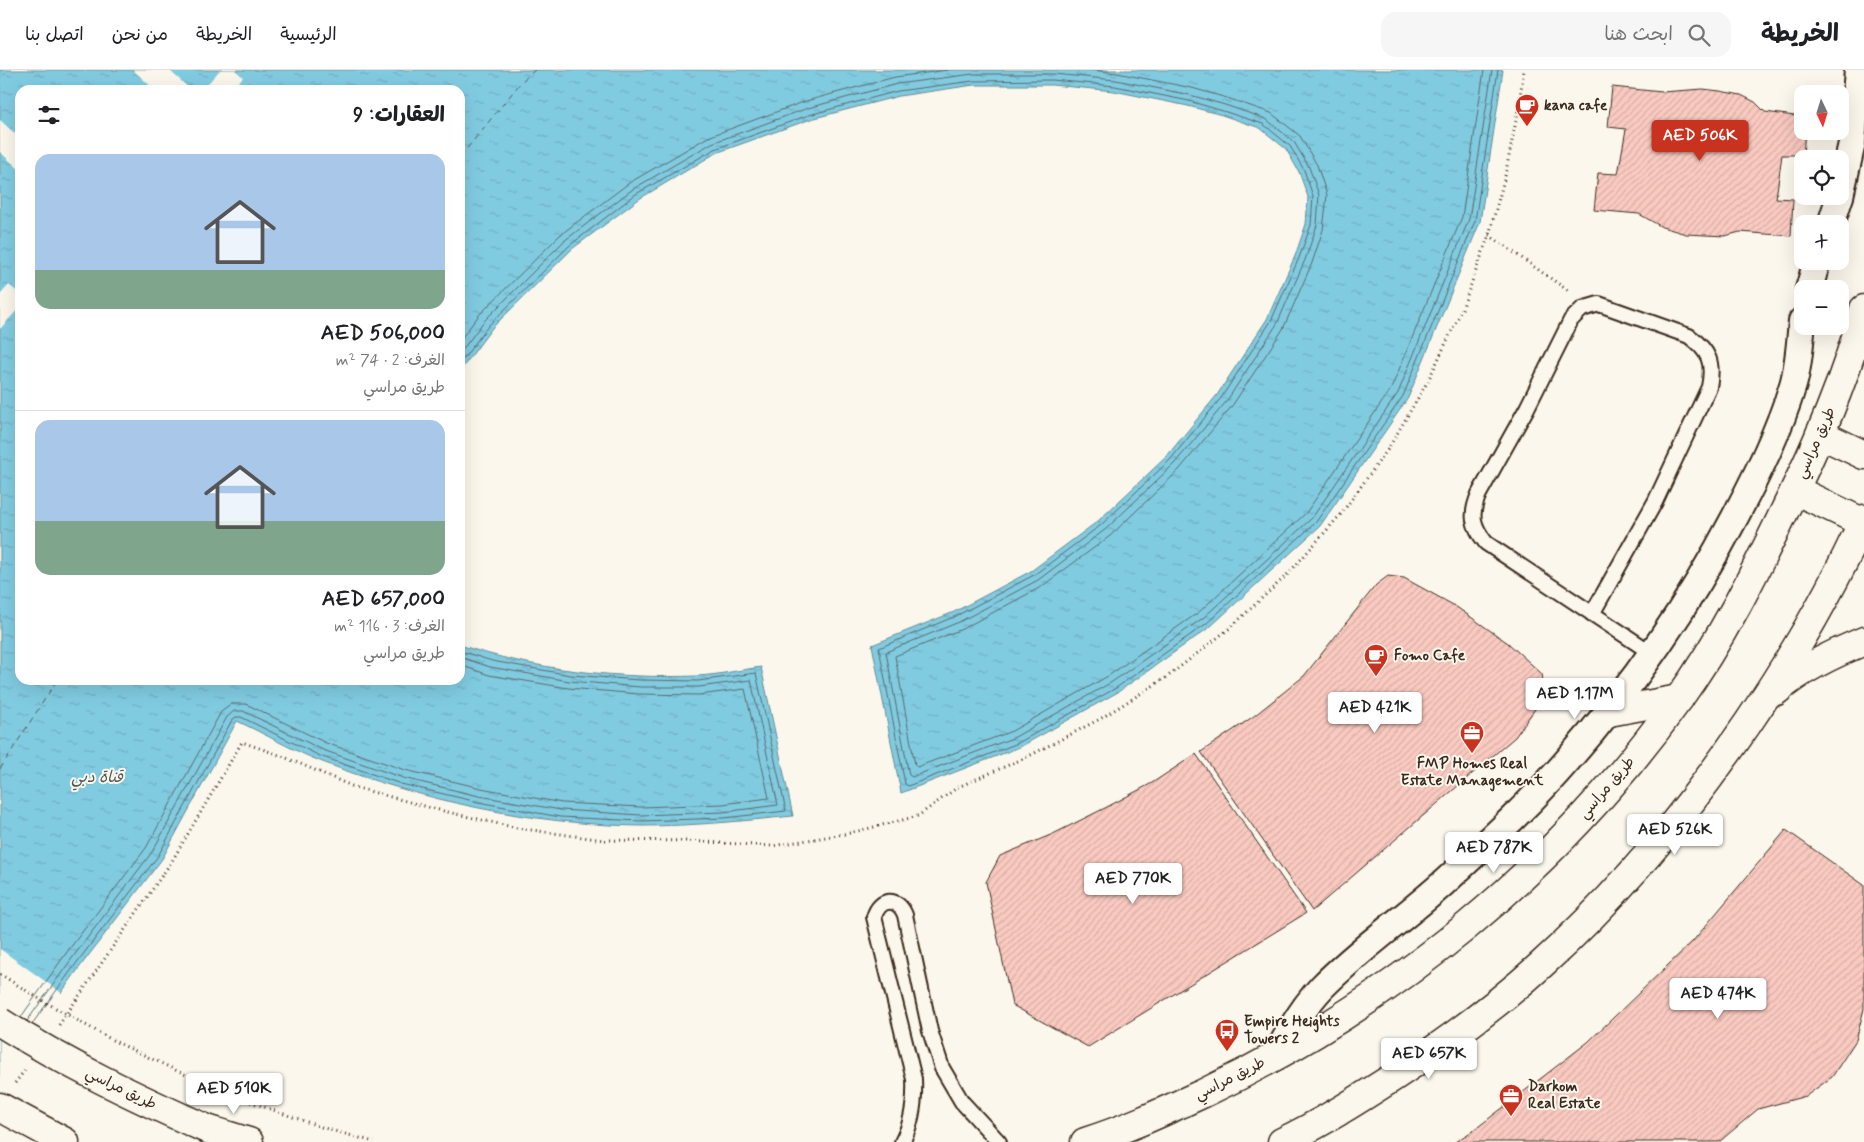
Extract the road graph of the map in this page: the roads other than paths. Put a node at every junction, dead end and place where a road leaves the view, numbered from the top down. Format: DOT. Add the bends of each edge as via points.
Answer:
graph roads {
  1 [pos="1858,70"];
  2 [pos="1849,157"];
  3 [pos="1864,309"];
  4 [pos="1800,335"];
  5 [pos="1820,434"];
  6 [pos="1864,455"];
  7 [pos="1795,490"];
  8 [pos="1863,521"];
  9 [pos="1592,614"];
  10 [pos="1864,642"];
  11 [pos="1653,654"];
  12 [pos="1679,699"];
  13 [pos="1760,706"];
  14 [pos="1609,712"];
  15 [pos="0,1022"];
  16 [pos="1276,1056"];
  17 [pos="6,1098"];
  18 [pos="65,1142"];
  19 [pos="249,1142"];
  20 [pos="902,1142"];
  21 [pos="999,1142"];
  22 [pos="1086,1142"];
  23 [pos="1282,1142"];
  1 -- 2 [label="street"];
  3 -- 5 [label="main road, طريق مراسي" via="1836,398"];
  4 -- 11 [label="street" via="1794,383 1749,490 1719,548"];
  5 -- 6 [label="main road"];
  5 -- 7 [label="main road, طريق مراسي"];
  7 -- 8 [label="main road"];
  7 -- 12 [label="main road, طريق مراسي" via="1741,597"];
  8 -- 13 [label="main road" via="1815,616"];
  9 -- 9 [label="lane" via="1486,543 1473,520 1478,494 1522,417 1571,320 1582,308 1599,304 1689,336 1701,345 1709,358 1712,372 1709,387 1655,502"];
  9 -- 11 [label="lane"];
  10 -- 13 [label="main road" via="1813,665 1785,683"];
  11 -- 14 [label="street"];
  12 -- 14 [label="main road"];
  12 -- 16 [label="main road, طريق مراسي" via="1629,764 1574,826 1516,883 1454,937 1402,976 1319,1032"];
  13 -- 23 [label="main road" via="1658,842 1621,885 1541,965 1483,1014 1422,1058 1359,1100"];
  14 -- 16 [label="street" via="1522,810 1435,891 1321,988 1288,1032"];
  15 -- 19 [label="main road, طريق مراسي, bridge" via="92,1076 207,1129"];
  16 -- 22 [label="main road, طريق مراسي" via="1173,1108"];
  17 -- 18 [label="main road"];
  20 -- 21 [label="lane" via="915,1099 914,1079 874,916 876,909 889,901 903,908 930,1031 942,1068 962,1102"];
}
